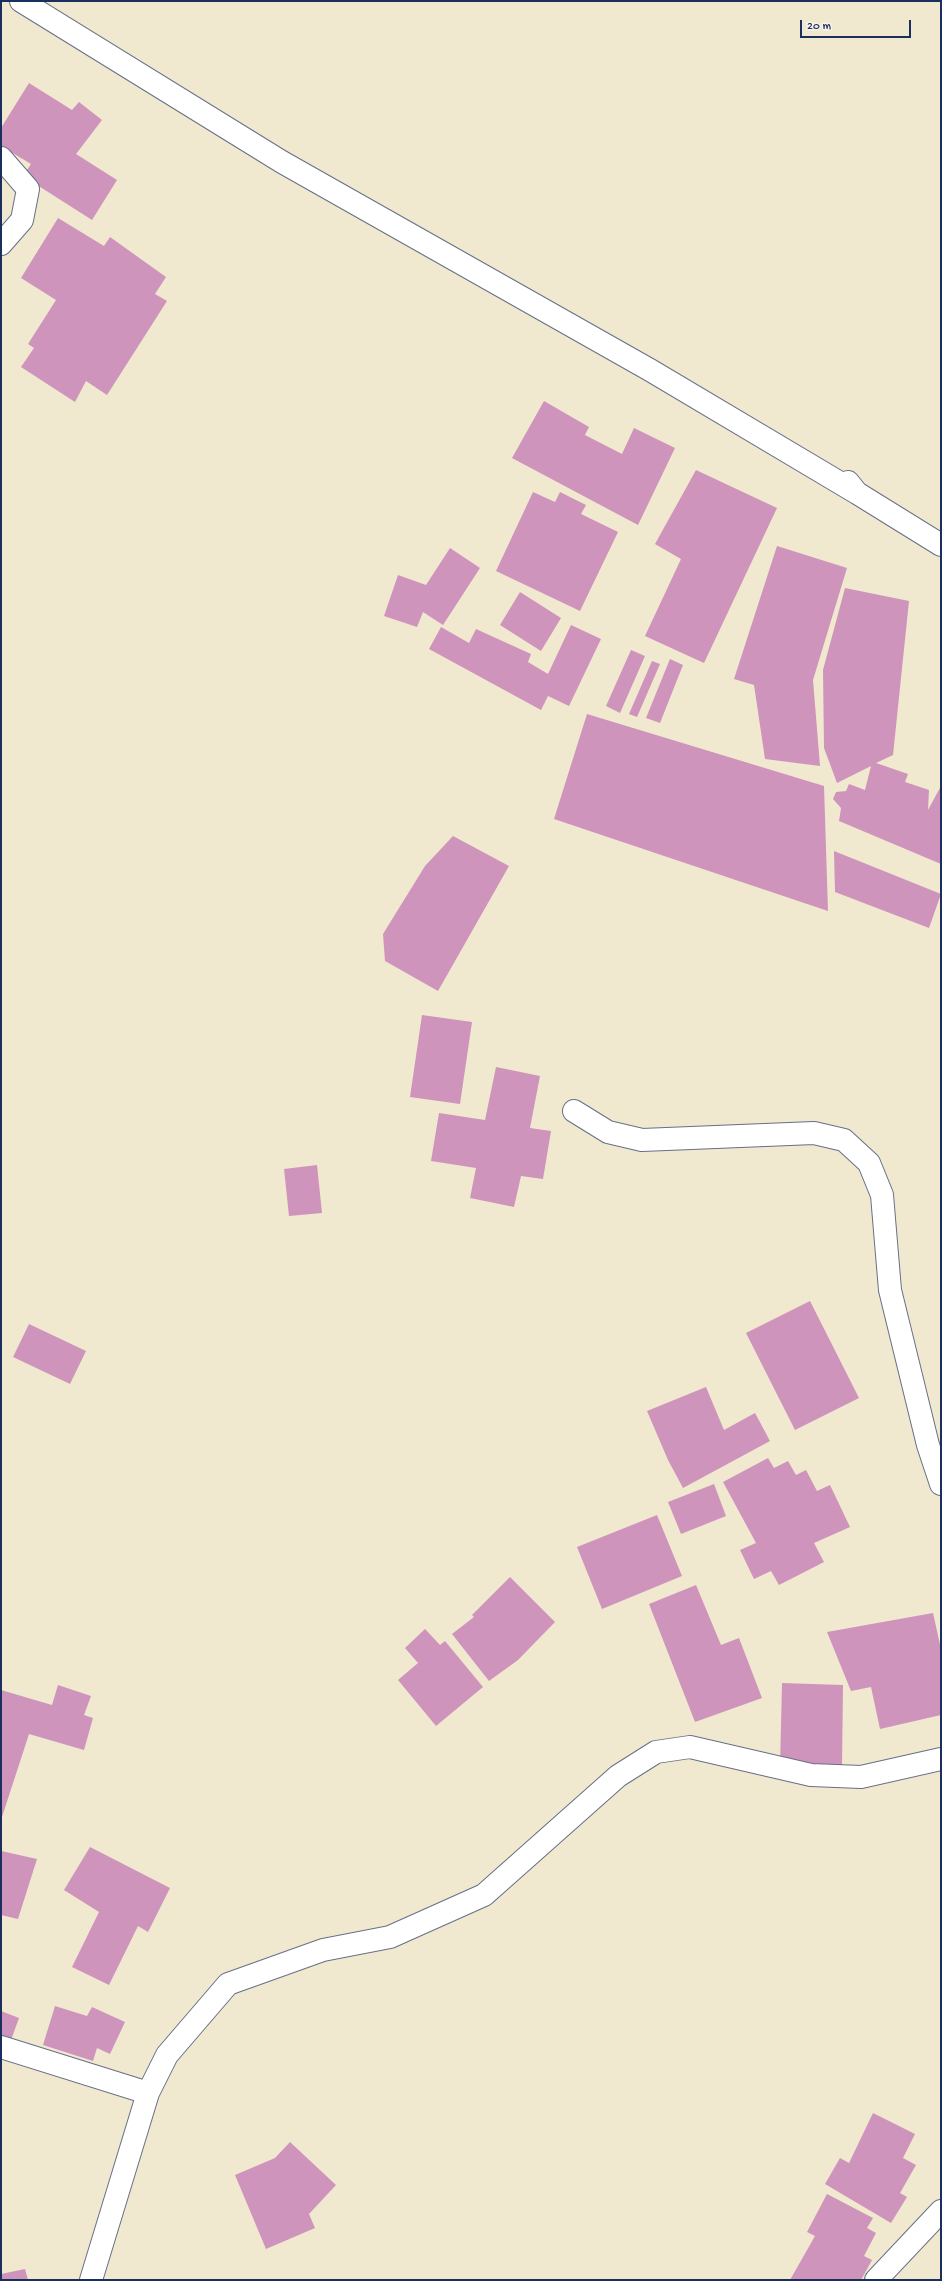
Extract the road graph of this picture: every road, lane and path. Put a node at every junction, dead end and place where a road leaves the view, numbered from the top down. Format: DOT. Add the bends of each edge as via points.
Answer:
graph roads {
  1 [pos="21,1"];
  2 [pos="1,158"];
  3 [pos="1,244"];
  4 [pos="836,467"];
  5 [pos="857,493"];
  6 [pos="941,545"];
  7 [pos="574,1111"];
  8 [pos="941,1484"];
  9 [pos="941,1759"];
  10 [pos="1,2047"];
  11 [pos="148,2093"];
  12 [pos="941,2211"];
  13 [pos="91,2280"];
  14 [pos="876,2280"];
  1 -- 5 [label="street" via="282,162 650,370"];
  2 -- 3 [label="street" via="28,189 22,220"];
  4 -- 5 [label="street"];
  5 -- 6 [label="street"];
  7 -- 8 [label="street" via="608,1132 642,1140 814,1132 844,1140 869,1163 882,1195 890,1290 928,1445"];
  9 -- 11 [label="street" via="861,1777 811,1775 690,1746 656,1752 618,1776 484,1895 390,1937 323,1950 228,1984 167,2056"];
  10 -- 11 [label="street"];
  11 -- 13 [label="street"];
  12 -- 14 [label="street"];
}
